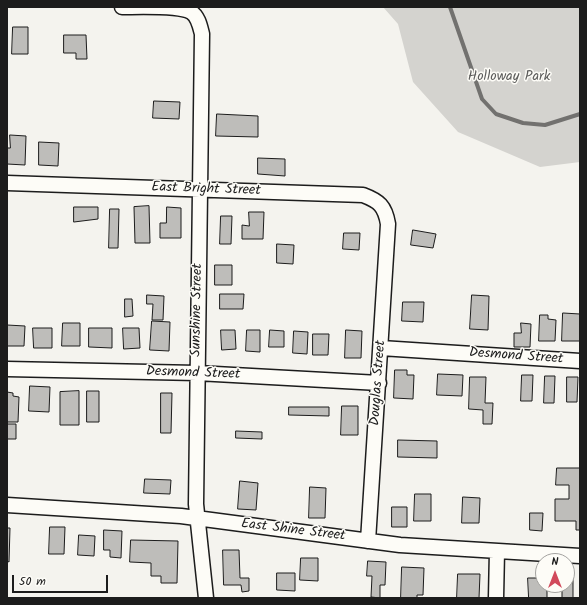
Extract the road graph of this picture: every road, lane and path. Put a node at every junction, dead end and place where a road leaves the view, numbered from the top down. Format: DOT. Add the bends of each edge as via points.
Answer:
graph roads {
  1 [pos="122,7"];
  2 [pos="7,183"];
  3 [pos="201,190"];
  4 [pos="388,224"];
  5 [pos="381,348"];
  6 [pos="580,360"];
  7 [pos="7,369"];
  8 [pos="197,373"];
  9 [pos="379,383"];
  10 [pos="7,505"];
  11 [pos="197,518"];
  12 [pos="368,541"];
  13 [pos="497,551"];
  14 [pos="580,556"];
  15 [pos="206,598"];
  16 [pos="496,598"];
  1 -- 3 [label="street, Sunshine Street" via="182,8 192,12 199,22 202,34"];
  2 -- 3 [label="street, East Bright Street"];
  3 -- 4 [label="street, East Bright Street" via="363,195 377,200 386,213"];
  3 -- 8 [label="street, Sunshine Street"];
  4 -- 5 [label="street, Douglas Street"];
  5 -- 6 [label="street, Desmond Street"];
  5 -- 9 [label="street, Douglas Street"];
  7 -- 8 [label="street, Desmond Street"];
  8 -- 9 [label="street, Desmond Street"];
  8 -- 11 [label="street, Sunshine Street"];
  9 -- 12 [label="street, Douglas Street"];
  10 -- 11 [label="street, East Shine Street"];
  11 -- 12 [label="street, East Shine Street"];
  11 -- 15 [label="street, Sunshine Street"];
  12 -- 13 [label="street, East Shine Street"];
  13 -- 14 [label="street, East Shine Street"];
  13 -- 16 [label="street"];
}
